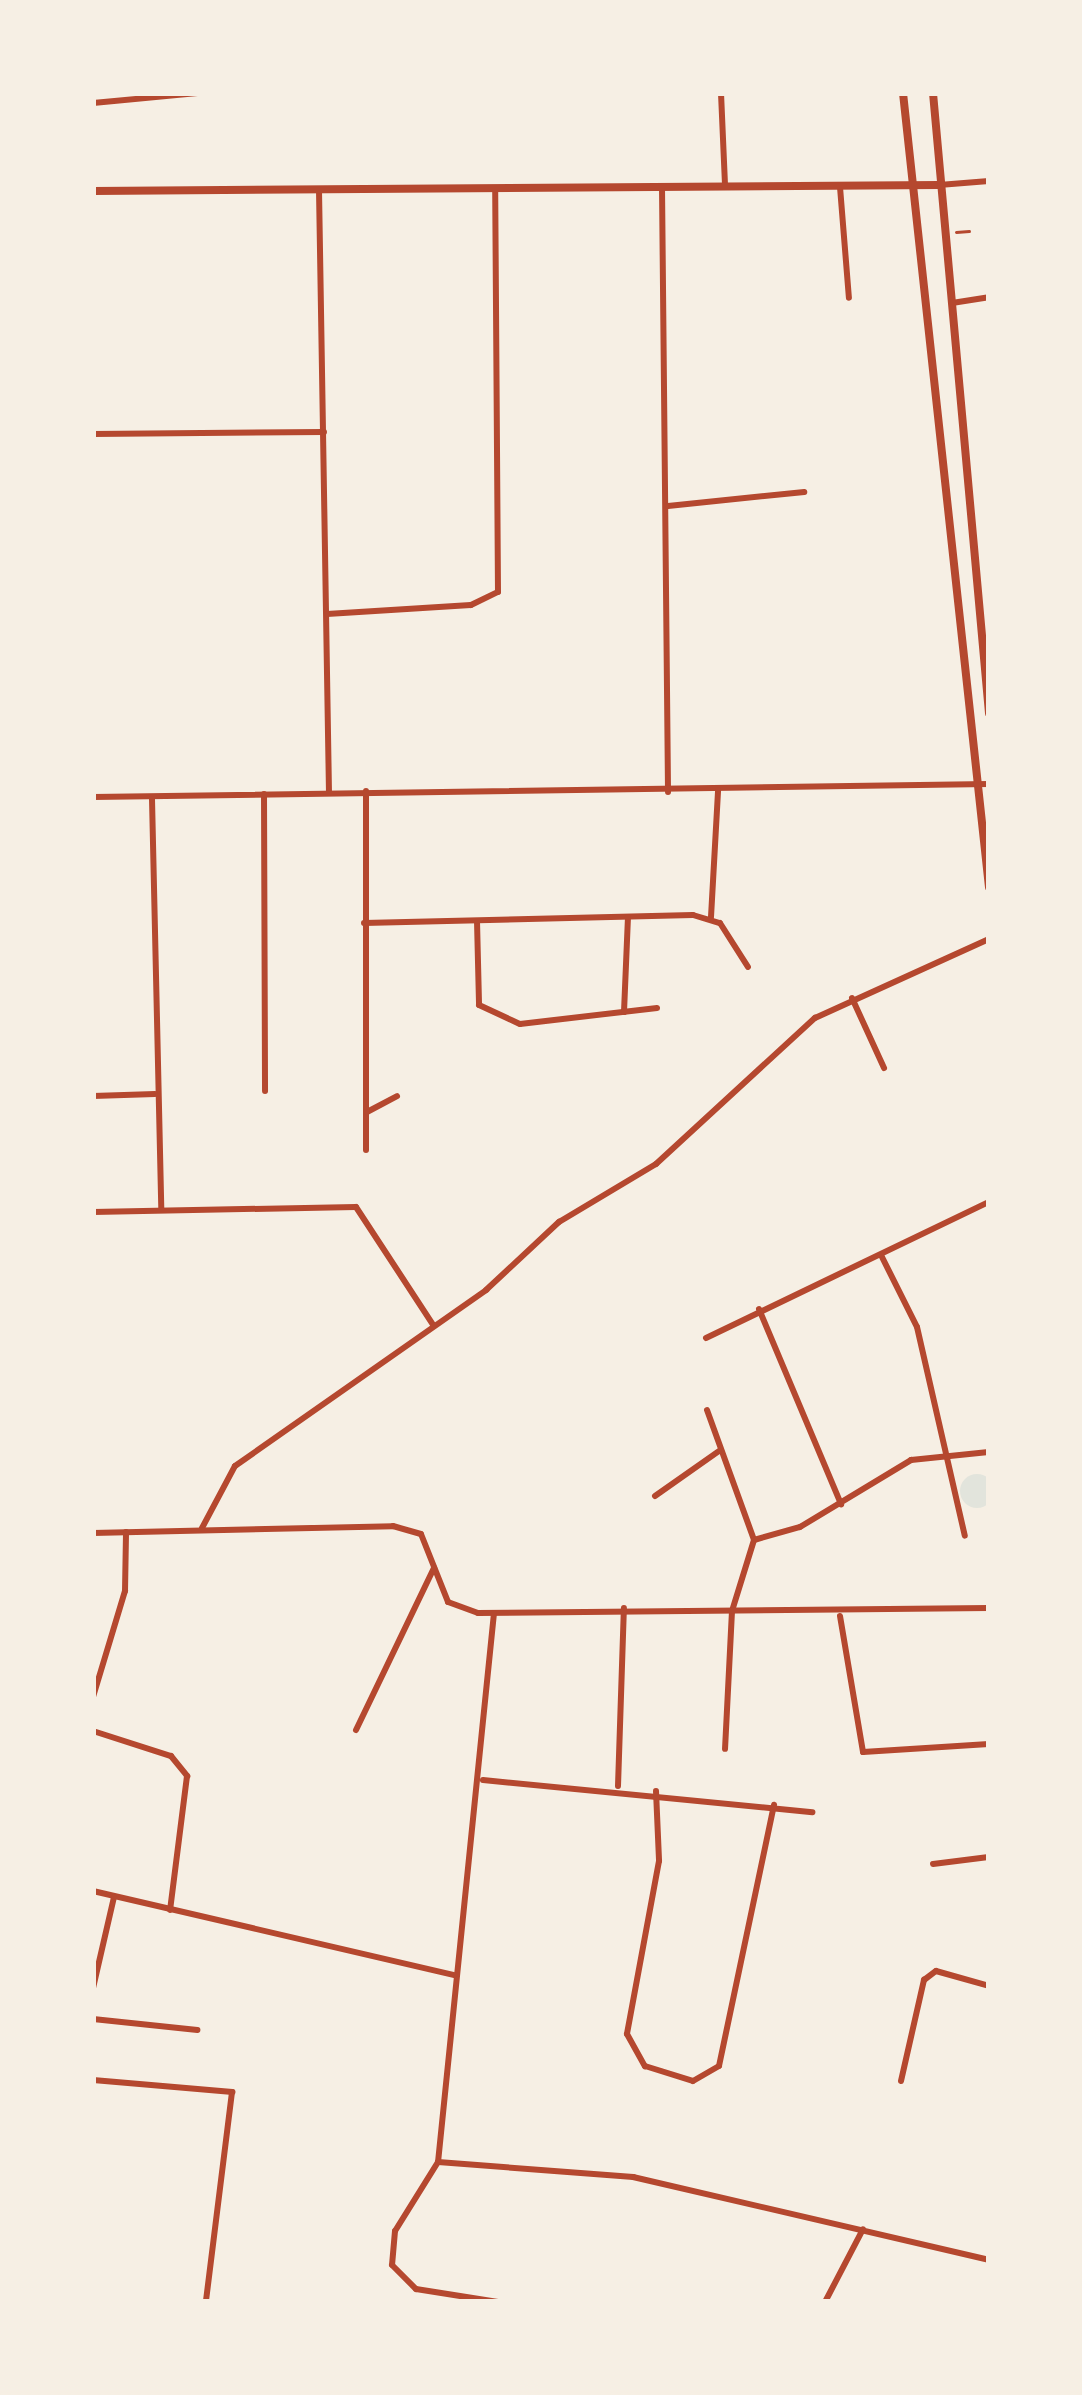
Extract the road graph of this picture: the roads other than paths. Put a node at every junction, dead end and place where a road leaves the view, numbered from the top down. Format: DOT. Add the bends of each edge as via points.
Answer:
graph roads {
  1 [pos="198,93"];
  2 [pos="243,93"];
  3 [pos="368,93"];
  4 [pos="721,93"];
  5 [pos="903,93"];
  6 [pos="933,93"];
  7 [pos="157,94"];
  8 [pos="93,103"];
  9 [pos="989,181"];
  10 [pos="939,185"];
  11 [pos="911,186"];
  12 [pos="662,187"];
  13 [pos="495,188"];
  14 [pos="840,188"];
  15 [pos="319,190"];
  16 [pos="725,190"];
  17 [pos="93,191"];
  18 [pos="989,297"];
  19 [pos="848,298"];
  20 [pos="952,303"];
  21 [pos="324,432"];
  22 [pos="93,434"];
  23 [pos="804,491"];
  24 [pos="668,506"];
  25 [pos="326,614"];
  26 [pos="989,713"];
  27 [pos="972,784"];
  28 [pos="989,784"];
  29 [pos="718,790"];
  30 [pos="366,791"];
  31 [pos="329,792"];
  32 [pos="668,792"];
  33 [pos="264,794"];
  34 [pos="93,797"];
  35 [pos="152,797"];
  36 [pos="989,887"];
  37 [pos="628,917"];
  38 [pos="711,917"];
  39 [pos="477,920"];
  40 [pos="364,923"];
  41 [pos="989,939"];
  42 [pos="748,967"];
  43 [pos="852,998"];
  44 [pos="657,1008"];
  45 [pos="624,1012"];
  46 [pos="884,1069"];
  47 [pos="265,1091"];
  48 [pos="155,1094"];
  49 [pos="93,1096"];
  50 [pos="397,1096"];
  51 [pos="367,1112"];
  52 [pos="366,1150"];
  53 [pos="989,1202"];
  54 [pos="161,1209"];
  55 [pos="93,1212"];
  56 [pos="881,1255"];
  57 [pos="759,1308"];
  58 [pos="434,1326"];
  59 [pos="706,1338"];
  60 [pos="707,1410"];
  61 [pos="719,1451"];
  62 [pos="947,1452"];
  63 [pos="989,1452"];
  64 [pos="655,1496"];
  65 [pos="841,1504"];
  66 [pos="202,1528"];
  67 [pos="126,1532"];
  68 [pos="93,1533"];
  69 [pos="964,1536"];
  70 [pos="754,1540"];
  71 [pos="435,1565"];
  72 [pos="624,1607"];
  73 [pos="989,1608"];
  74 [pos="732,1611"];
  75 [pos="494,1613"];
  76 [pos="840,1616"];
  77 [pos="93,1697"];
  78 [pos="356,1730"];
  79 [pos="93,1731"];
  80 [pos="989,1744"];
  81 [pos="724,1748"];
  82 [pos="483,1780"];
  83 [pos="618,1786"];
  84 [pos="656,1791"];
  85 [pos="774,1805"];
  86 [pos="812,1812"];
  87 [pos="989,1857"];
  88 [pos="933,1864"];
  89 [pos="93,1891"];
  90 [pos="114,1897"];
  91 [pos="170,1910"];
  92 [pos="454,1975"];
  93 [pos="989,1986"];
  94 [pos="93,1988"];
  95 [pos="93,2019"];
  96 [pos="196,2030"];
  97 [pos="93,2080"];
  98 [pos="901,2081"];
  99 [pos="438,2162"];
  100 [pos="863,2229"];
  101 [pos="989,2260"];
  102 [pos="206,2302"];
  103 [pos="498,2302"];
  104 [pos="825,2302"];
  1 -- 7 [label="street"];
  2 -- 3 [label="street"];
  4 -- 16 [label="street"];
  5 -- 11 [label="main road"];
  6 -- 10 [label="main road"];
  7 -- 8 [label="street"];
  9 -- 10 [label="street"];
  10 -- 11 [label="main road"];
  10 -- 20 [label="main road"];
  11 -- 14 [label="main road"];
  11 -- 27 [label="main road"];
  12 -- 13 [label="main road"];
  12 -- 16 [label="main road"];
  12 -- 24 [label="street"];
  13 -- 15 [label="main road"];
  13 -- 25 [label="street" via="498,592 471,605"];
  14 -- 16 [label="main road"];
  14 -- 19 [label="street"];
  15 -- 17 [label="main road"];
  15 -- 21 [label="street"];
  18 -- 20 [label="street"];
  20 -- 26 [label="main road"];
  21 -- 22 [label="street"];
  21 -- 25 [label="street"];
  23 -- 24 [label="street"];
  24 -- 32 [label="street"];
  25 -- 31 [label="street"];
  27 -- 28 [label="street"];
  27 -- 29 [label="street"];
  27 -- 36 [label="main road"];
  29 -- 32 [label="street"];
  29 -- 38 [label="street"];
  30 -- 31 [label="street"];
  30 -- 32 [label="street"];
  30 -- 40 [label="street"];
  31 -- 33 [label="street"];
  33 -- 35 [label="street"];
  33 -- 47 [label="street"];
  34 -- 35 [label="street"];
  35 -- 48 [label="street"];
  37 -- 38 [label="street"];
  37 -- 39 [label="street"];
  37 -- 45 [label="street"];
  38 -- 42 [label="street"];
  39 -- 40 [label="street"];
  39 -- 45 [label="street" via="479,1005 520,1024"];
  40 -- 51 [label="street"];
  41 -- 43 [label="street"];
  43 -- 46 [label="street"];
  43 -- 58 [label="street" via="745,1074 656,1164 559,1222"];
  44 -- 45 [label="street"];
  48 -- 49 [label="street"];
  48 -- 54 [label="street"];
  50 -- 51 [label="street"];
  51 -- 52 [label="street"];
  53 -- 56 [label="street"];
  54 -- 55 [label="street"];
  54 -- 58 [label="street" via="356,1207"];
  56 -- 57 [label="street"];
  56 -- 62 [label="street" via="917,1328"];
  57 -- 59 [label="street"];
  57 -- 65 [label="street"];
  58 -- 66 [label="street" via="235,1466"];
  60 -- 61 [label="street"];
  61 -- 64 [label="street"];
  61 -- 70 [label="street"];
  62 -- 63 [label="street"];
  62 -- 65 [label="street" via="911,1460"];
  62 -- 69 [label="street"];
  65 -- 70 [label="street"];
  66 -- 67 [label="street"];
  66 -- 71 [label="street" via="393,1526 421,1534"];
  67 -- 68 [label="street"];
  67 -- 77 [label="street" via="125,1591"];
  70 -- 74 [label="street"];
  71 -- 75 [label="street" via="448,1602"];
  71 -- 78 [label="street"];
  72 -- 74 [label="street"];
  72 -- 75 [label="street"];
  72 -- 83 [label="street"];
  73 -- 76 [label="street"];
  74 -- 76 [label="street"];
  74 -- 81 [label="street"];
  75 -- 82 [label="street"];
  76 -- 80 [label="street" via="863,1752"];
  79 -- 91 [label="street" via="171,1756 187,1776"];
  82 -- 83 [label="street"];
  82 -- 92 [label="street"];
  83 -- 84 [label="street"];
  84 -- 85 [label="street"];
  84 -- 85 [label="street" via="659,1862 627,2034 645,2066 694,2080 719,2066"];
  85 -- 86 [label="street"];
  87 -- 88 [label="street"];
  89 -- 90 [label="street"];
  90 -- 91 [label="street"];
  90 -- 94 [label="street"];
  91 -- 92 [label="street"];
  92 -- 99 [label="street"];
  93 -- 98 [label="street" via="936,1970 924,1980"];
  95 -- 96 [label="street"];
  97 -- 102 [label="street" via="232,2092"];
  99 -- 100 [label="street" via="633,2177 790,2221"];
  99 -- 103 [label="street" via="395,2231 392,2264 416,2289"];
  100 -- 101 [label="street"];
  100 -- 104 [label="street"];
}
